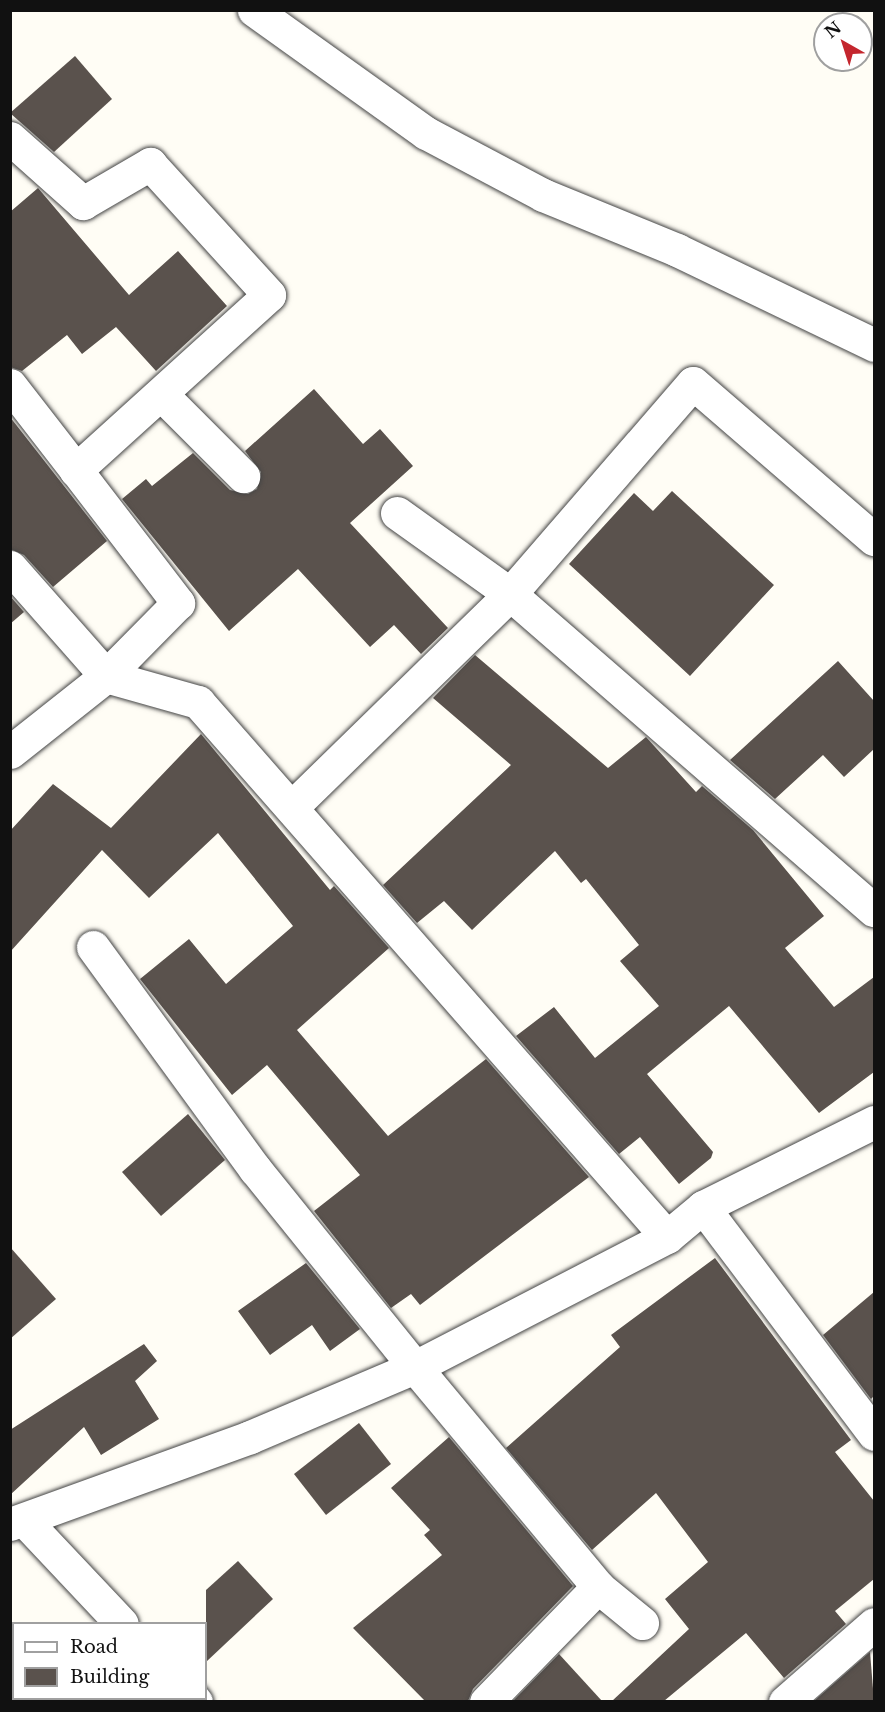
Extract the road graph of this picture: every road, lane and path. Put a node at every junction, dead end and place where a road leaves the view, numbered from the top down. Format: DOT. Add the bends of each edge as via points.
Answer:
graph roads {
  1 [pos="254,10"];
  2 [pos="10,138"];
  3 [pos="874,345"];
  4 [pos="10,385"];
  5 [pos="162,395"];
  6 [pos="76,470"];
  7 [pos="243,476"];
  8 [pos="397,513"];
  9 [pos="874,539"];
  10 [pos="10,567"];
  11 [pos="510,594"];
  12 [pos="106,676"];
  13 [pos="10,752"];
  14 [pos="293,806"];
  15 [pos="874,910"];
  16 [pos="93,947"];
  17 [pos="874,1122"];
  18 [pos="703,1207"];
  19 [pos="667,1237"];
  20 [pos="415,1367"];
  21 [pos="874,1434"];
  22 [pos="18,1523"];
  23 [pos="598,1587"];
  24 [pos="121,1622"];
  25 [pos="642,1623"];
  26 [pos="874,1624"];
  27 [pos="486,1701"];
  28 [pos="785,1701"];
  1 -- 3 [label="street" via="436,138 543,195 677,250"];
  2 -- 5 [label="street" via="83,203 150,164 269,295"];
  4 -- 6 [label="street"];
  5 -- 6 [label="street"];
  5 -- 7 [label="street"];
  6 -- 12 [label="street" via="178,603"];
  8 -- 11 [label="street"];
  9 -- 11 [label="street" via="693,383"];
  10 -- 12 [label="street"];
  11 -- 14 [label="street"];
  11 -- 15 [label="street"];
  12 -- 13 [label="street"];
  12 -- 14 [label="street" via="198,702"];
  14 -- 19 [label="street"];
  16 -- 20 [label="street" via="255,1169"];
  17 -- 18 [label="street"];
  18 -- 19 [label="street"];
  18 -- 21 [label="street"];
  19 -- 20 [label="street"];
  20 -- 22 [label="street" via="250,1437"];
  20 -- 23 [label="street"];
  22 -- 24 [label="street"];
  23 -- 25 [label="street"];
  23 -- 27 [label="street"];
  26 -- 28 [label="street"];
}
